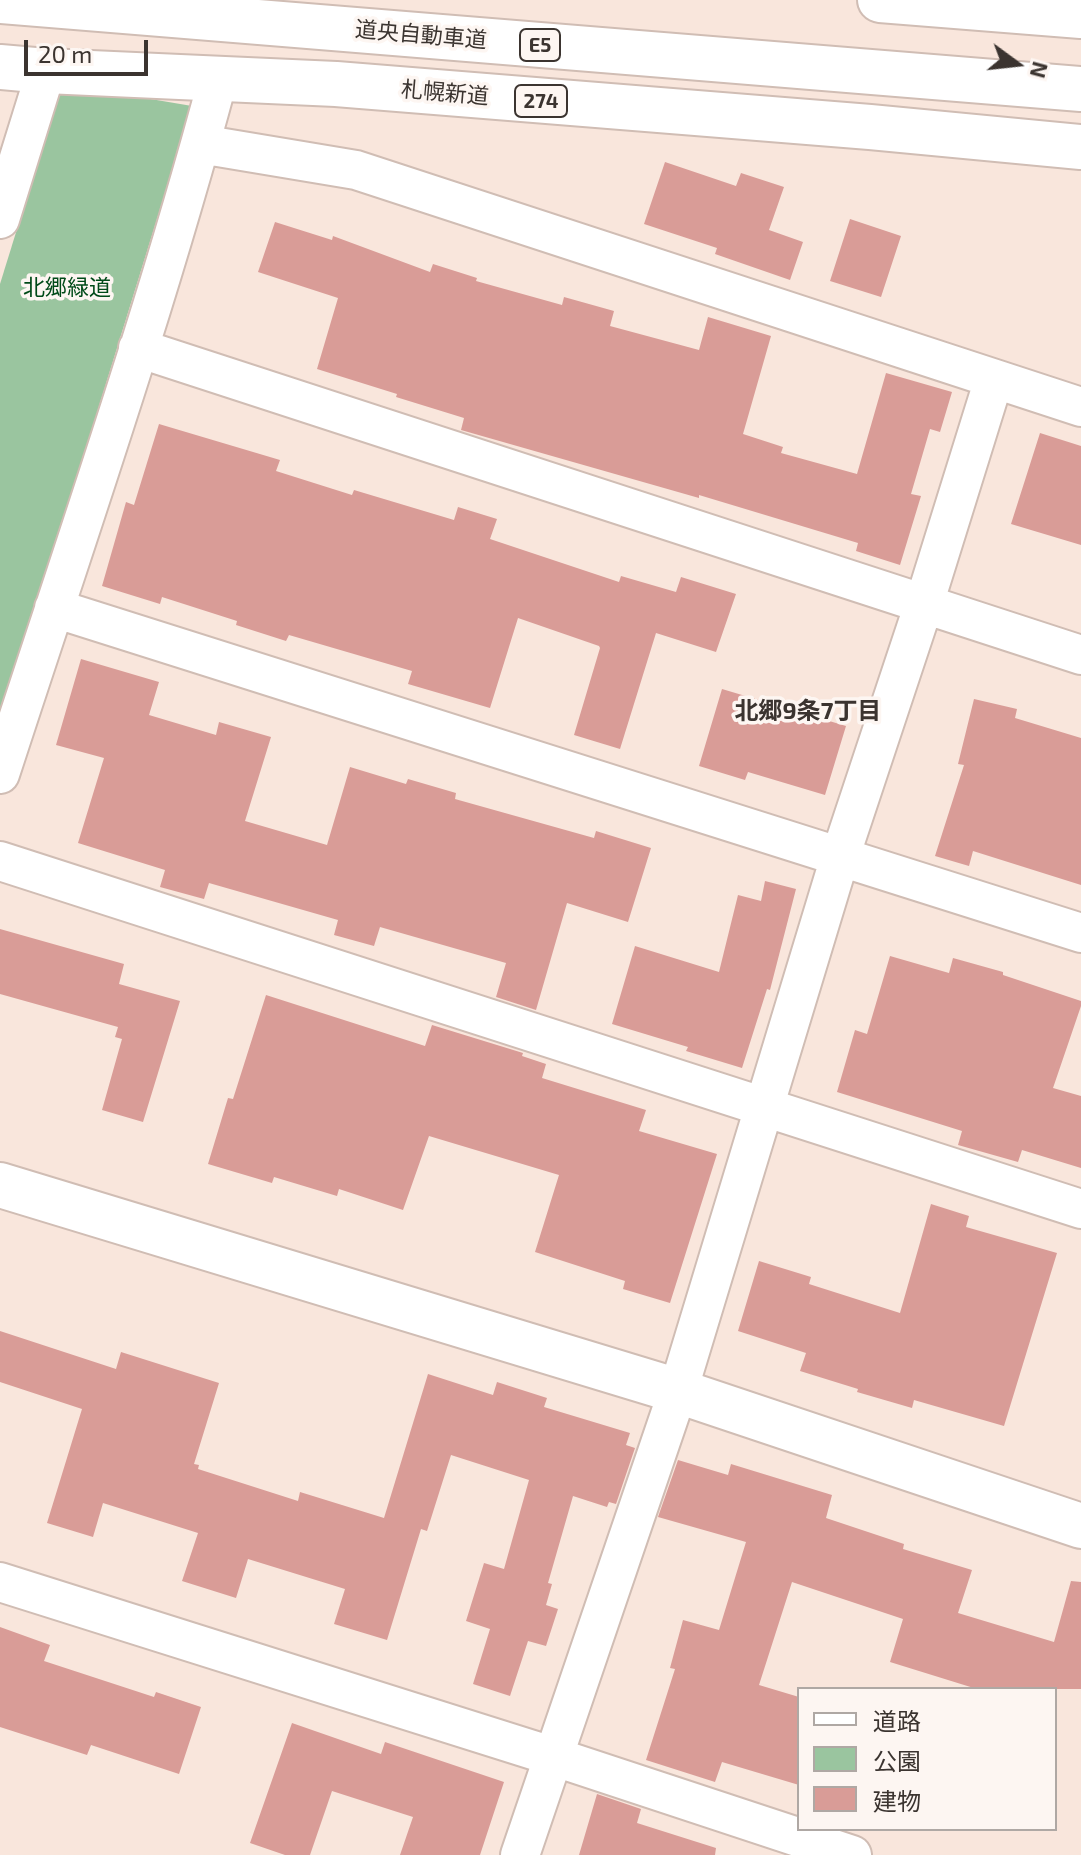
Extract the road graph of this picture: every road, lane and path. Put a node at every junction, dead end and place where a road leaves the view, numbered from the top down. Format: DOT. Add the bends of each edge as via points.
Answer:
graph roads {
  1 [pos="880,0"];
  2 [pos="0,1"];
  3 [pos="1081,16"];
  4 [pos="0,67"];
  5 [pos="46,71"];
  6 [pos="218,79"];
  7 [pos="1081,89"];
  8 [pos="200,144"];
  9 [pos="1081,147"];
  10 [pos="0,219"];
  11 [pos="138,348"];
  12 [pos="994,379"];
  13 [pos="1081,407"];
  14 [pos="924,604"];
  15 [pos="54,608"];
  16 [pos="1081,655"];
  17 [pos="0,774"];
  18 [pos="840,857"];
  19 [pos="0,861"];
  20 [pos="1081,933"];
  21 [pos="764,1107"];
  22 [pos="0,1185"];
  23 [pos="1081,1209"];
  24 [pos="678,1391"];
  25 [pos="1081,1526"];
  26 [pos="0,1582"];
  27 [pos="555,1757"];
  28 [pos="520,1855"];
  29 [pos="852,1855"];
  1 -- 3 [label="main road"];
  2 -- 7 [label="main road, 道央自動車道 / E5"];
  4 -- 5 [label="main road, 札幌新道 / 274"];
  5 -- 6 [label="main road, 札幌新道 / 274"];
  5 -- 10 [label="street"];
  6 -- 8 [label="street"];
  6 -- 9 [label="main road, 札幌新道 / 274" via="352,85"];
  8 -- 11 [label="street"];
  8 -- 12 [label="street" via="356,170"];
  11 -- 14 [label="street"];
  11 -- 15 [label="street"];
  12 -- 13 [label="street"];
  12 -- 14 [label="street"];
  14 -- 16 [label="street"];
  14 -- 18 [label="street"];
  15 -- 17 [label="street"];
  15 -- 18 [label="street"];
  18 -- 20 [label="street"];
  18 -- 21 [label="street"];
  19 -- 21 [label="street"];
  21 -- 23 [label="street"];
  21 -- 24 [label="street"];
  22 -- 24 [label="main road"];
  24 -- 25 [label="main road"];
  24 -- 27 [label="street"];
  26 -- 27 [label="street"];
  27 -- 28 [label="street"];
  27 -- 29 [label="street"];
}
